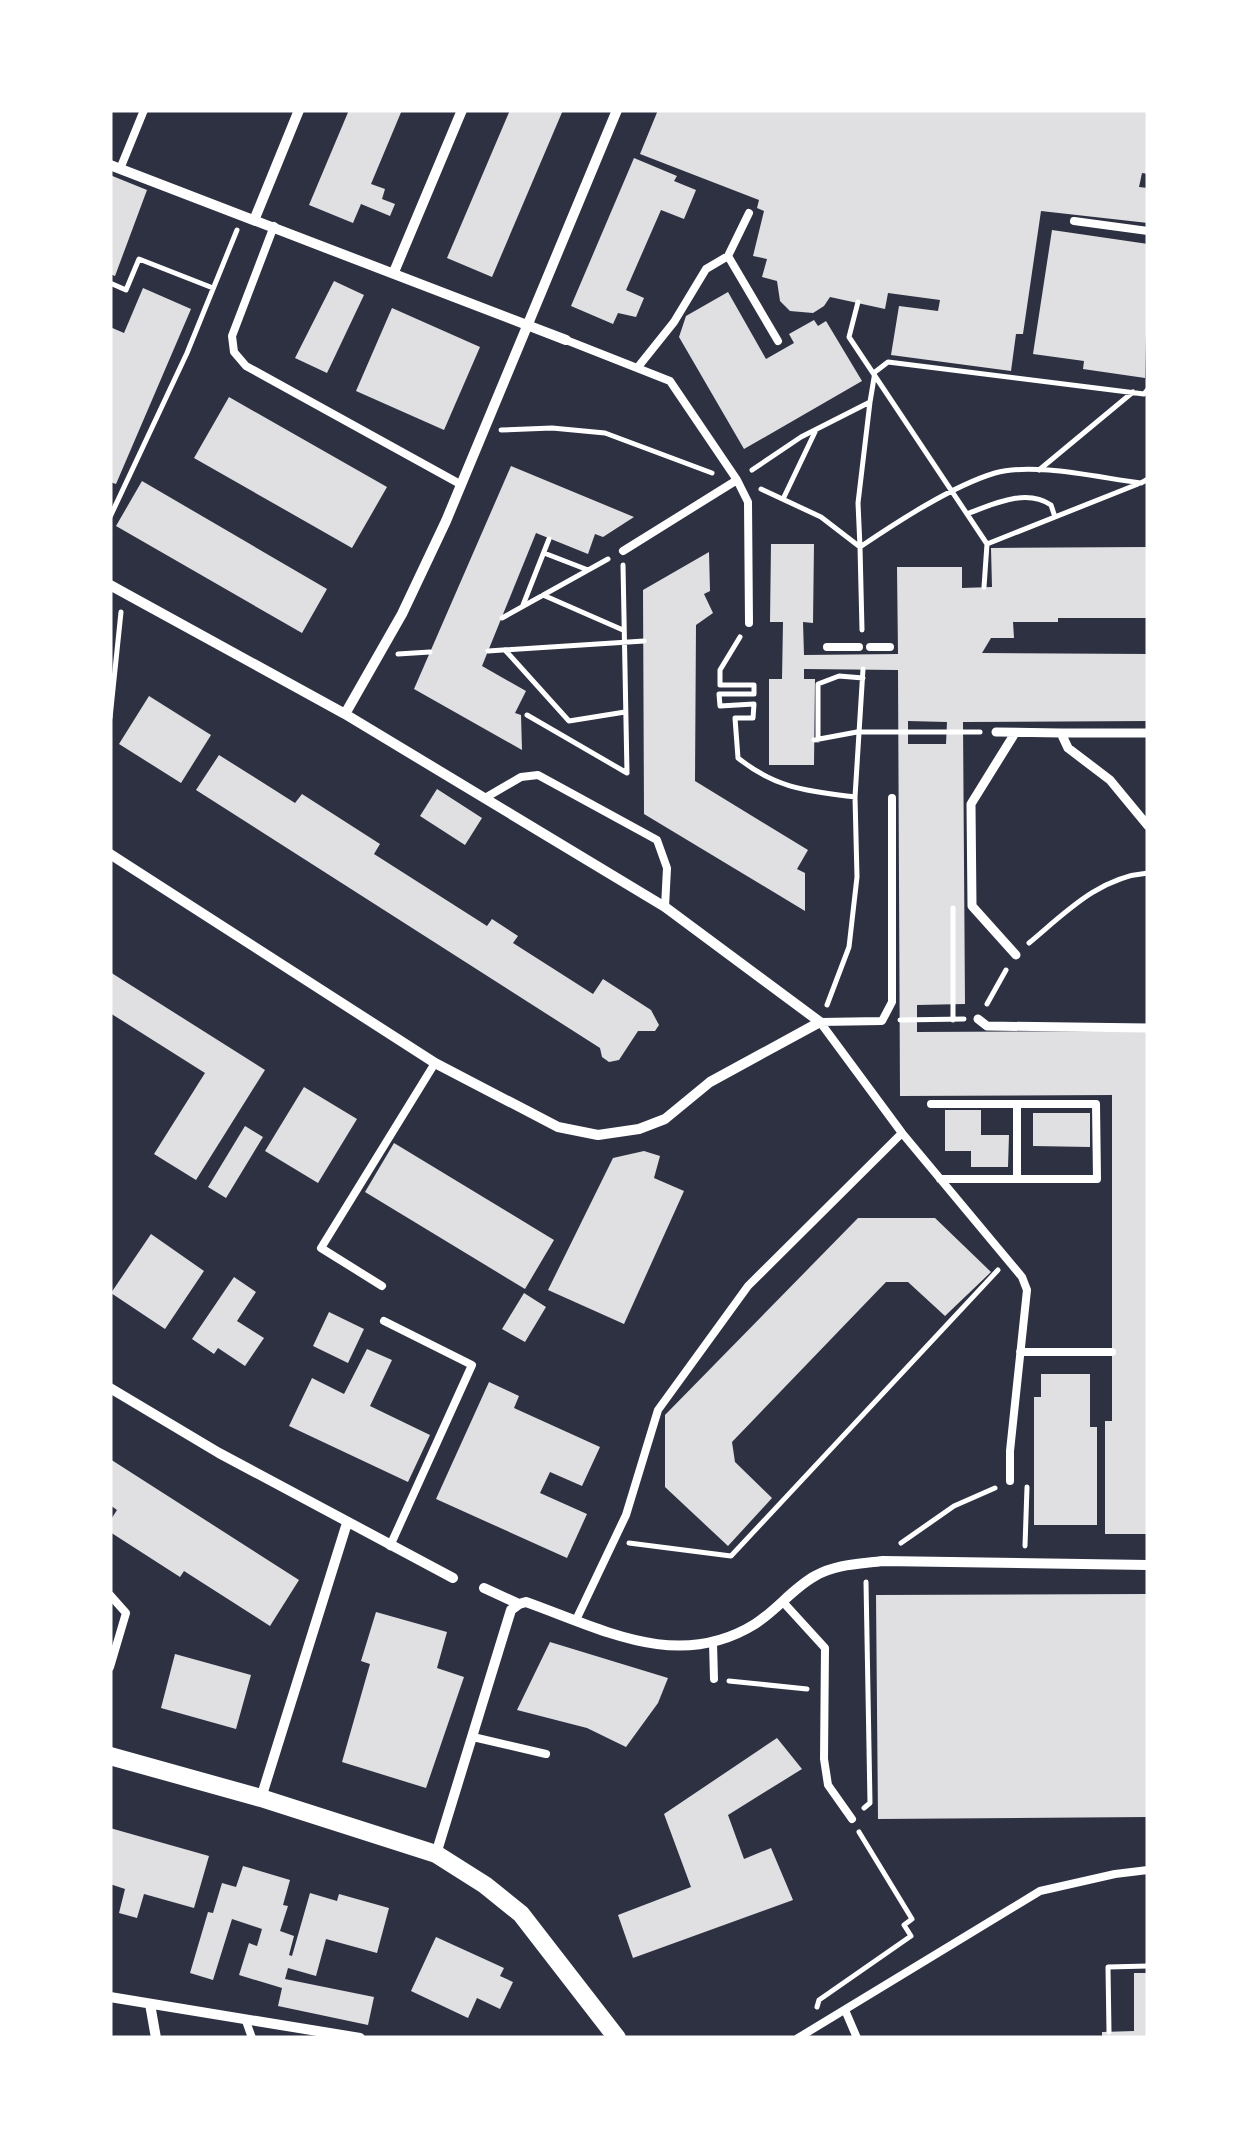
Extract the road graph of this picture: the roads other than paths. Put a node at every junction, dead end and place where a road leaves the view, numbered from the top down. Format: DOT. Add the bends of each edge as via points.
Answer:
graph roads {
  1 [pos="144,110"];
  2 [pos="300,110"];
  3 [pos="462,110"];
  4 [pos="617,110"];
  5 [pos="115,167"];
  6 [pos="749,213"];
  7 [pos="249,216"];
  8 [pos="1074,221"];
  9 [pos="274,226"];
  10 [pos="1148,231"];
  11 [pos="728,256"];
  12 [pos="394,272"];
  13 [pos="526,326"];
  14 [pos="566,340"];
  15 [pos="778,341"];
  16 [pos="638,367"];
  17 [pos="737,480"];
  18 [pos="460,484"];
  19 [pos="623,551"];
  20 [pos="110,585"];
  21 [pos="749,623"];
  22 [pos="860,642"];
  23 [pos="827,647"];
  24 [pos="870,647"];
  25 [pos="890,647"];
  26 [pos="345,714"];
  27 [pos="996,732"];
  28 [pos="1148,732"];
  29 [pos="1015,733"];
  30 [pos="1062,733"];
  31 [pos="486,798"];
  32 [pos="892,798"];
  33 [pos="1148,826"];
  34 [pos="110,854"];
  35 [pos="665,907"];
  36 [pos="1016,954"];
  37 [pos="978,1019"];
  38 [pos="820,1022"];
  39 [pos="1148,1028"];
  40 [pos="435,1063"];
  41 [pos="932,1104"];
  42 [pos="1017,1104"];
  43 [pos="902,1133"];
  44 [pos="940,1179"];
  45 [pos="1017,1179"];
  46 [pos="382,1286"];
  47 [pos="384,1320"];
  48 [pos="1020,1352"];
  49 [pos="1112,1352"];
  50 [pos="110,1388"];
  51 [pos="1010,1482"];
  52 [pos="348,1523"];
  53 [pos="390,1546"];
  54 [pos="1148,1565"];
  55 [pos="453,1578"];
  56 [pos="484,1588"];
  57 [pos="110,1595"];
  58 [pos="783,1602"];
  59 [pos="519,1604"];
  60 [pos="576,1620"];
  61 [pos="714,1643"];
  62 [pos="110,1667"];
  63 [pos="714,1679"];
  64 [pos="474,1736"];
  65 [pos="546,1754"];
  66 [pos="110,1756"];
  67 [pos="262,1798"];
  68 [pos="852,1819"];
  69 [pos="436,1854"];
  70 [pos="1148,1870"];
  71 [pos="110,1997"];
  72 [pos="150,2004"];
  73 [pos="845,2010"];
  74 [pos="246,2021"];
  75 [pos="331,2036"];
  76 [pos="156,2038"];
  77 [pos="252,2038"];
  78 [pos="360,2038"];
  79 [pos="616,2038"];
  80 [pos="798,2038"];
  81 [pos="857,2038"];
  1 -- 5 [label="lane"];
  2 -- 7 [label="street"];
  3 -- 12 [label="street"];
  4 -- 13 [label="street"];
  5 -- 7 [label="street"];
  6 -- 11 [label="lane"];
  7 -- 9 [label="street"];
  8 -- 10 [label="lane"];
  9 -- 12 [label="street"];
  9 -- 18 [label="lane" via="232,336 234,352 246,366"];
  11 -- 15 [label="lane"];
  11 -- 16 [label="lane" via="706,269"];
  12 -- 13 [label="street"];
  13 -- 14 [label="street"];
  13 -- 18 [label="street"];
  14 -- 16 [label="lane"];
  16 -- 17 [label="lane" via="670,382"];
  17 -- 19 [label="lane"];
  17 -- 21 [label="lane" via="748,502"];
  18 -- 26 [label="street" via="402,614"];
  20 -- 26 [label="street"];
  22 -- 23 [label="lane"];
  24 -- 25 [label="lane"];
  26 -- 31 [label="street"];
  27 -- 29 [label="street"];
  28 -- 30 [label="street"];
  29 -- 30 [label="street"];
  29 -- 36 [label="street" via="970,804 972,906"];
  30 -- 33 [label="street" via="1068,748 1110,780"];
  31 -- 35 [label="street"];
  31 -- 35 [label="lane" via="538,774 656,840 667,868"];
  32 -- 38 [label="lane" via="892,1002 882,1020"];
  34 -- 40 [label="street"];
  35 -- 38 [label="street"];
  37 -- 39 [label="street" via="987,1026"];
  38 -- 40 [label="street" via="723,1074 665,1119 598,1135 558,1127"];
  38 -- 43 [label="lane"];
  40 -- 46 [label="lane" via="321,1248"];
  41 -- 42 [label="lane"];
  42 -- 45 [label="lane"];
  42 -- 45 [label="lane" via="1096,1104 1097,1178"];
  43 -- 44 [label="lane"];
  43 -- 60 [label="lane" via="748,1286 658,1410 626,1515"];
  44 -- 45 [label="lane"];
  44 -- 48 [label="lane" via="1022,1277 1027,1290"];
  47 -- 53 [label="lane" via="472,1365"];
  48 -- 49 [label="lane"];
  48 -- 51 [label="lane"];
  50 -- 52 [label="street"];
  52 -- 53 [label="street"];
  52 -- 67 [label="street"];
  53 -- 55 [label="street"];
  54 -- 58 [label="street" via="883,1561 818,1574"];
  56 -- 59 [label="street"];
  57 -- 62 [label="lane" via="126,1613"];
  58 -- 61 [label="street"];
  58 -- 68 [label="lane" via="825,1648 828,1785"];
  59 -- 60 [label="street"];
  59 -- 64 [label="street"];
  60 -- 61 [label="street" via="642,1644"];
  61 -- 63 [label="lane"];
  64 -- 65 [label="lane"];
  64 -- 69 [label="street"];
  66 -- 67 [label="street"];
  67 -- 69 [label="street"];
  69 -- 79 [label="street" via="521,1914"];
  70 -- 73 [label="lane" via="1040,1891"];
  71 -- 72 [label="street"];
  72 -- 74 [label="street"];
  72 -- 76 [label="street"];
  73 -- 80 [label="lane"];
  73 -- 81 [label="lane"];
  74 -- 75 [label="street"];
  74 -- 77 [label="lane"];
  75 -- 78 [label="street"];
}
